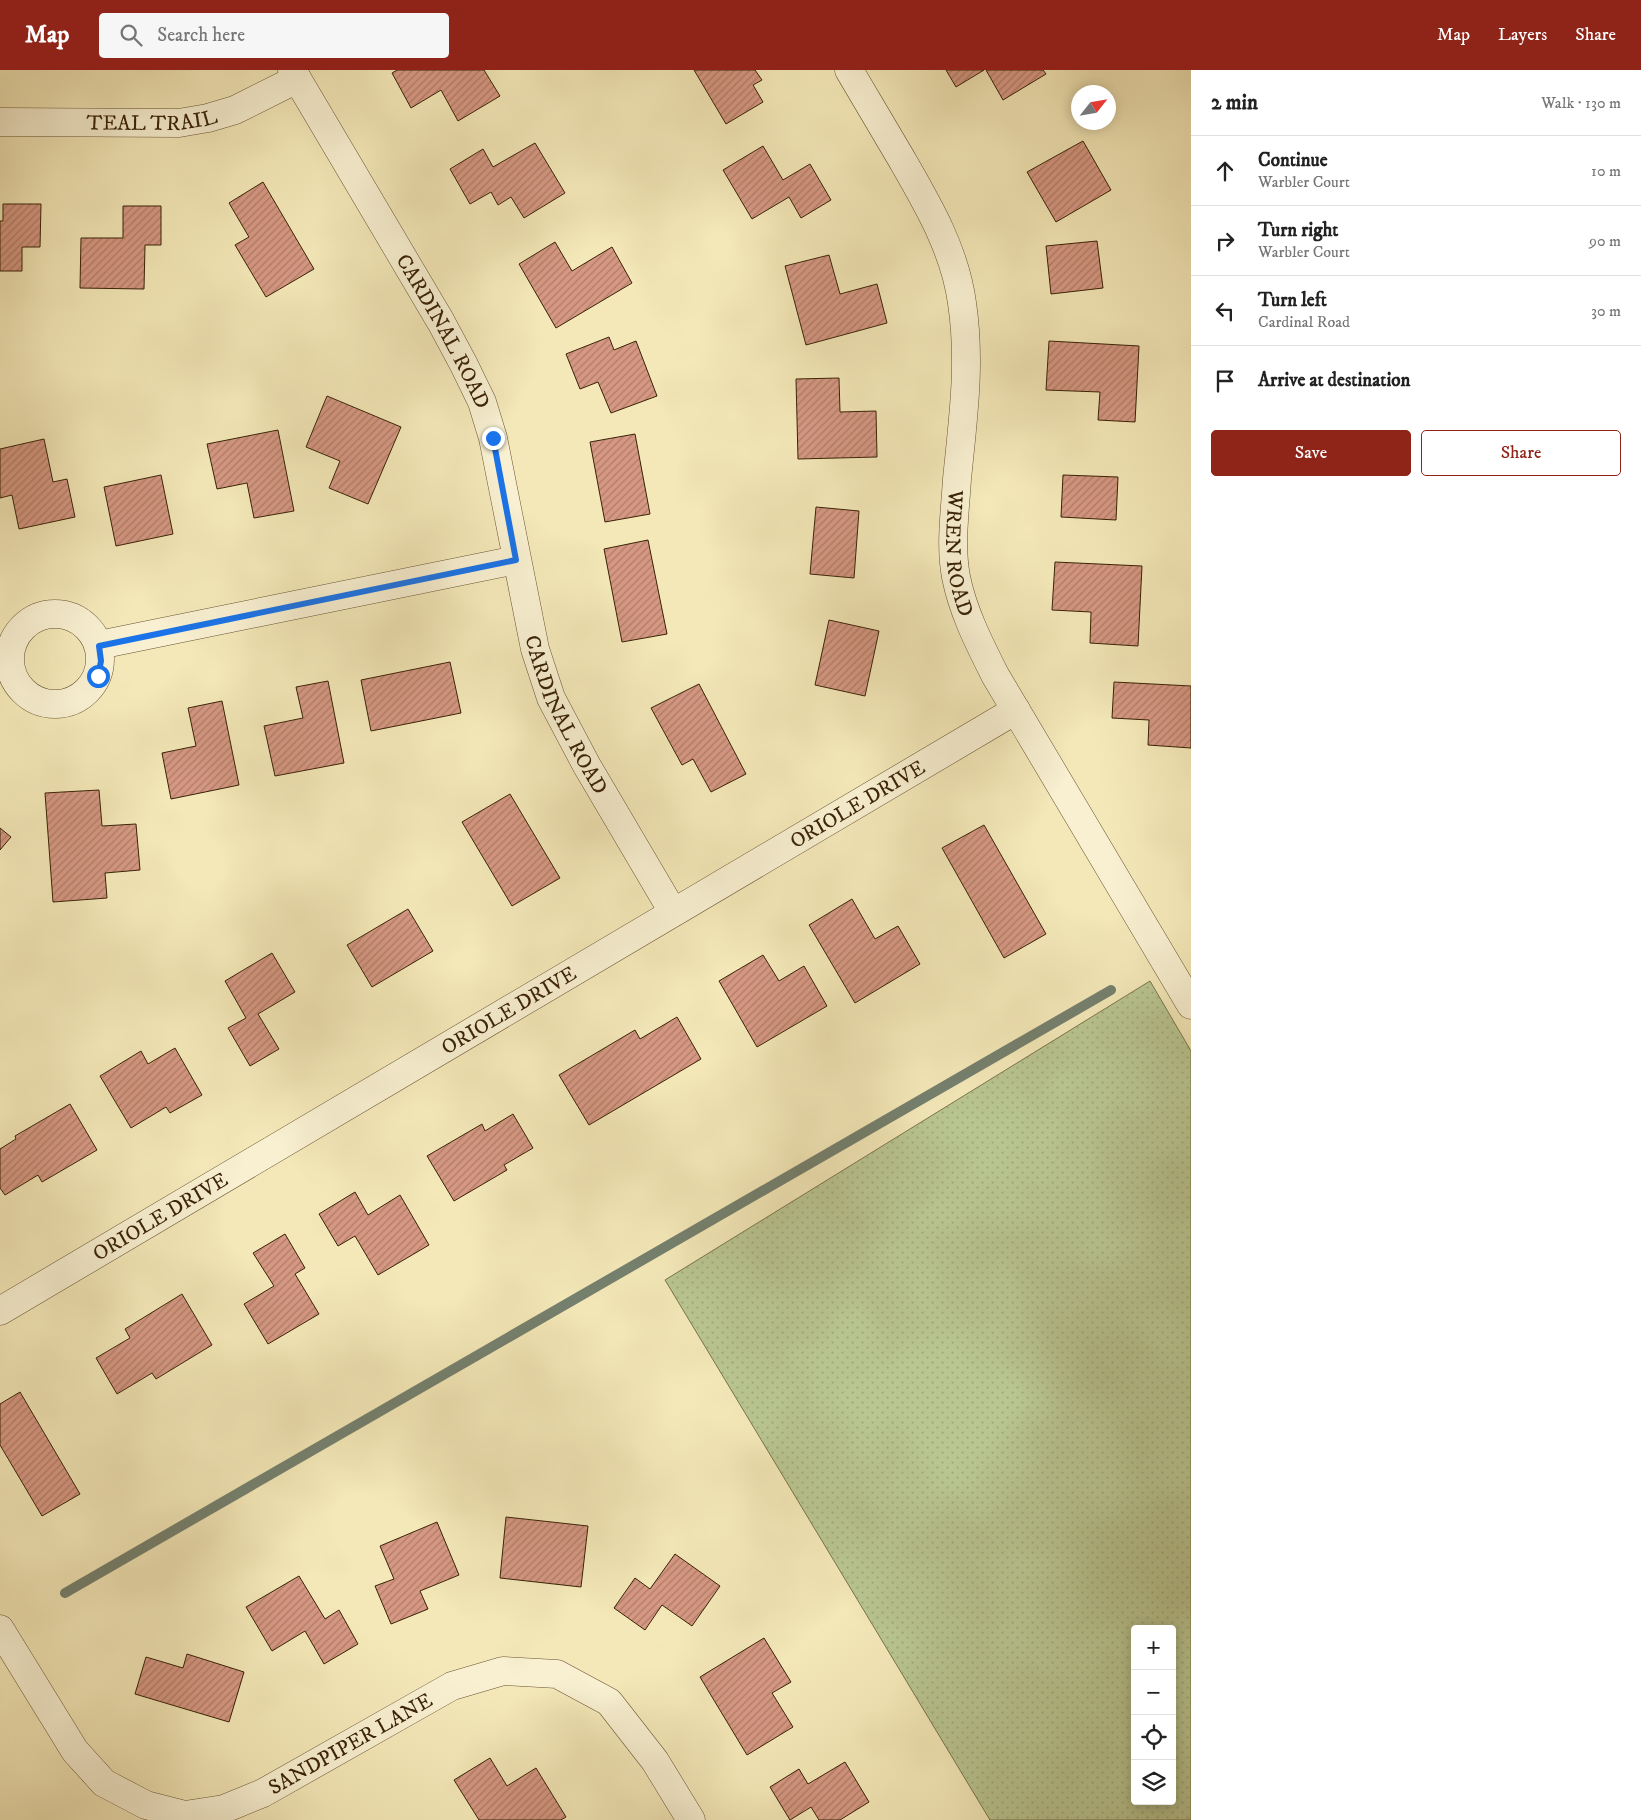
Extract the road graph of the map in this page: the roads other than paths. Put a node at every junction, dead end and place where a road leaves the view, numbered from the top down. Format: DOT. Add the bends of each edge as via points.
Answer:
graph roads {
  1 [pos="849,70"];
  2 [pos="294,74"];
  3 [pos="0,122"];
  4 [pos="516,560"];
  5 [pos="99,646"];
  6 [pos="1016,710"];
  7 [pos="673,912"];
  8 [pos="1191,1005"];
  9 [pos="0,1311"];
  10 [pos="0,1629"];
  11 [pos="691,1820"];
  1 -- 6 [label="street, WREN ROAD" via="928,205 952,260 962,301 967,352 953,525 956,577 971,628"];
  2 -- 3 [label="street, TEAL TRAIL" via="235,110 179,123"];
  2 -- 4 [label="street, CARDINAL ROAD" via="441,322 482,402 493,438"];
  4 -- 5 [label="street"];
  4 -- 7 [label="street, CARDINAL ROAD" via="535,649 551,698"];
  6 -- 7 [label="street, ORIOLE DRIVE"];
  6 -- 8 [label="street, WREN ROAD"];
  7 -- 9 [label="street, ORIOLE DRIVE"];
  10 -- 11 [label="street, SANDPIPER LANE" via="75,1751 104,1784 146,1805 185,1814 224,1809 263,1793 452,1686 503,1671 557,1674 609,1702 655,1761"];
}
